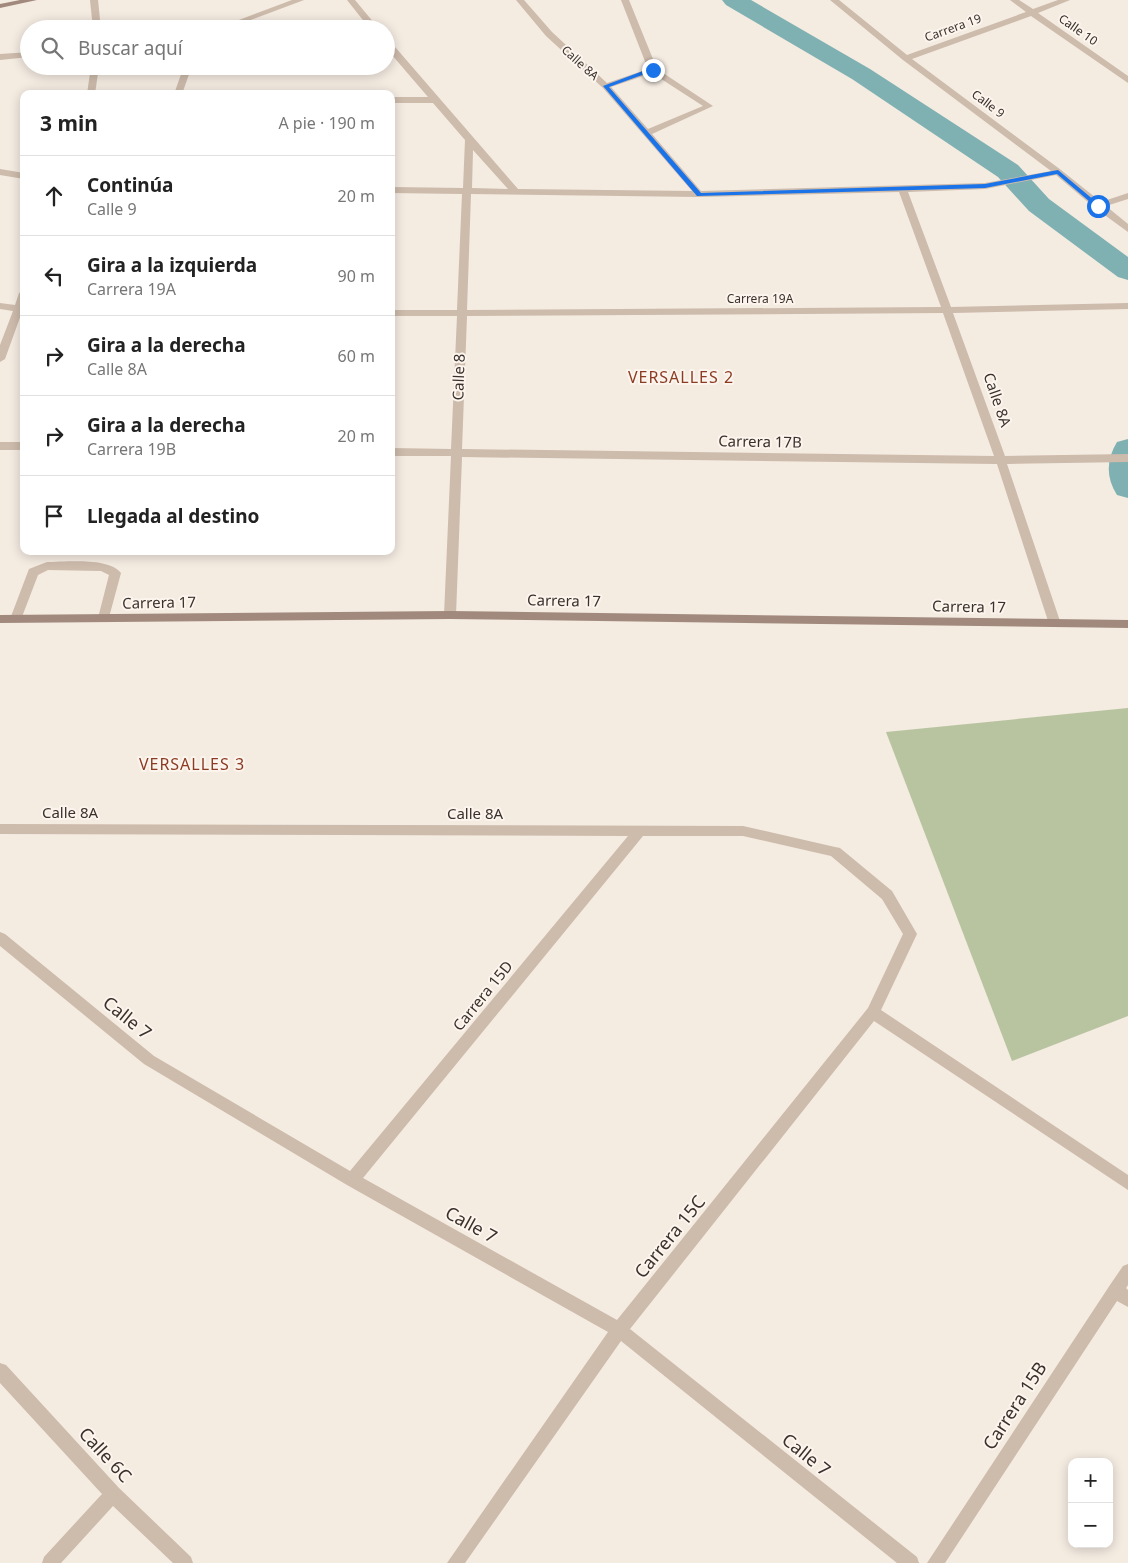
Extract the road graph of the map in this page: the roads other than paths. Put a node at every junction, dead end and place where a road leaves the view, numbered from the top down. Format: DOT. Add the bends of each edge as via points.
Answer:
graph roads {
  1 [pos="33,0"];
  2 [pos="94,0"];
  3 [pos="300,0"];
  4 [pos="351,0"];
  5 [pos="520,0"];
  6 [pos="625,0"];
  7 [pos="834,0"];
  8 [pos="1014,0"];
  9 [pos="1066,0"];
  10 [pos="0,6"];
  11 [pos="1031,12"];
  12 [pos="96,20"];
  13 [pos="244,20"];
  14 [pos="368,20"];
  15 [pos="395,53"];
  16 [pos="20,55"];
  17 [pos="0,57"];
  18 [pos="906,58"];
  19 [pos="653,70"];
  20 [pos="93,75"];
  21 [pos="184,75"];
  22 [pos="1128,80"];
  23 [pos="606,86"];
  24 [pos="91,90"];
  25 [pos="178,90"];
  26 [pos="395,100"];
  27 [pos="435,100"];
  28 [pos="646,133"];
  29 [pos="469,140"];
  30 [pos="0,172"];
  31 [pos="1058,172"];
  32 [pos="20,175"];
  33 [pos="903,189"];
  34 [pos="395,190"];
  35 [pos="466,192"];
  36 [pos="516,192"];
  37 [pos="699,194"];
  38 [pos="1128,196"];
  39 [pos="1098,206"];
  40 [pos="1128,229"];
  41 [pos="0,306"];
  42 [pos="1128,306"];
  43 [pos="20,309"];
  44 [pos="949,310"];
  45 [pos="20,311"];
  46 [pos="395,313"];
  47 [pos="461,314"];
  48 [pos="0,359"];
  49 [pos="0,446"];
  50 [pos="20,446"];
  51 [pos="395,452"];
  52 [pos="456,453"];
  53 [pos="1128,458"];
  54 [pos="1001,460"];
  55 [pos="450,615"];
  56 [pos="104,618"];
  57 [pos="0,619"];
  58 [pos="16,619"];
  59 [pos="1055,624"];
  60 [pos="1128,624"];
  61 [pos="0,828"];
  62 [pos="640,832"];
  63 [pos="910,934"];
  64 [pos="0,938"];
  65 [pos="873,1012"];
  66 [pos="352,1180"];
  67 [pos="1128,1183"];
  68 [pos="1128,1271"];
  69 [pos="1122,1295"];
  70 [pos="619,1330"];
  71 [pos="0,1371"];
  72 [pos="113,1494"];
  73 [pos="50,1563"];
  74 [pos="185,1563"];
  75 [pos="456,1563"];
  76 [pos="911,1563"];
  77 [pos="935,1563"];
  1 -- 10 [label="street"];
  2 -- 12 [label="street"];
  3 -- 13 [label="street"];
  4 -- 14 [label="street"];
  5 -- 23 [label="street, Calle 8A" via="549,34"];
  6 -- 19 [label="street"];
  7 -- 18 [label="street, Calle 9"];
  8 -- 11 [label="street, Calle 10"];
  9 -- 11 [label="street, Carrera 19"];
  11 -- 18 [label="street, Carrera 19"];
  11 -- 22 [label="street, Calle 10"];
  15 -- 27 [label="street"];
  16 -- 17 [label="street"];
  18 -- 31 [label="street, Calle 9"];
  19 -- 23 [label="street"];
  19 -- 28 [label="street" via="709,106"];
  20 -- 24 [label="street"];
  21 -- 25 [label="street"];
  23 -- 28 [label="street, Calle 8A"];
  26 -- 27 [label="street"];
  27 -- 29 [label="street"];
  28 -- 37 [label="street, Calle 8A"];
  29 -- 35 [label="street, Calle 8"];
  29 -- 36 [label="street"];
  30 -- 32 [label="street"];
  31 -- 33 [label="street" via="985,186"];
  31 -- 39 [label="street, Calle 9"];
  33 -- 37 [label="street"];
  33 -- 44 [label="street, Calle 8A"];
  34 -- 35 [label="street"];
  35 -- 36 [label="street"];
  35 -- 47 [label="street, Calle 8"];
  36 -- 37 [label="street"];
  38 -- 39 [label="street"];
  39 -- 40 [label="street, Calle 9"];
  41 -- 43 [label="street"];
  42 -- 44 [label="street, Carrera 19A"];
  44 -- 47 [label="street, Carrera 19A"];
  44 -- 54 [label="street, Calle 8A"];
  45 -- 48 [label="street"];
  46 -- 47 [label="street, Carrera 19A"];
  47 -- 52 [label="street, Calle 8"];
  49 -- 50 [label="street"];
  51 -- 52 [label="street, Carrera 17B"];
  52 -- 54 [label="street, Carrera 17B"];
  52 -- 55 [label="street, Calle 8"];
  53 -- 54 [label="street, Carrera 17B"];
  54 -- 59 [label="street, Calle 8A"];
  55 -- 56 [label="street, Carrera 17"];
  55 -- 59 [label="street, Carrera 17"];
  56 -- 58 [label="street, Carrera 17"];
  56 -- 58 [label="street" via="115,573 103,567 47,566 33,572"];
  57 -- 58 [label="street, Carrera 17"];
  59 -- 60 [label="street, Carrera 17"];
  61 -- 62 [label="street, Calle 8A"];
  62 -- 63 [label="street, Calle 8A" via="743,831 835,852 887,895"];
  62 -- 66 [label="street, Carrera 15D"];
  63 -- 65 [label="street, Carrera 15C"];
  64 -- 66 [label="street, Calle 7" via="149,1060"];
  65 -- 67 [label="street"];
  65 -- 70 [label="street, Carrera 15C"];
  66 -- 70 [label="street, Calle 7"];
  68 -- 69 [label="street, Carrera 15B"];
  69 -- 77 [label="street, Carrera 15B"];
  70 -- 75 [label="street, Carrera 15C"];
  70 -- 76 [label="street, Calle 7"];
  71 -- 72 [label="street, Calle 6C"];
  72 -- 73 [label="street"];
  72 -- 74 [label="street, Calle 6C"];
}
